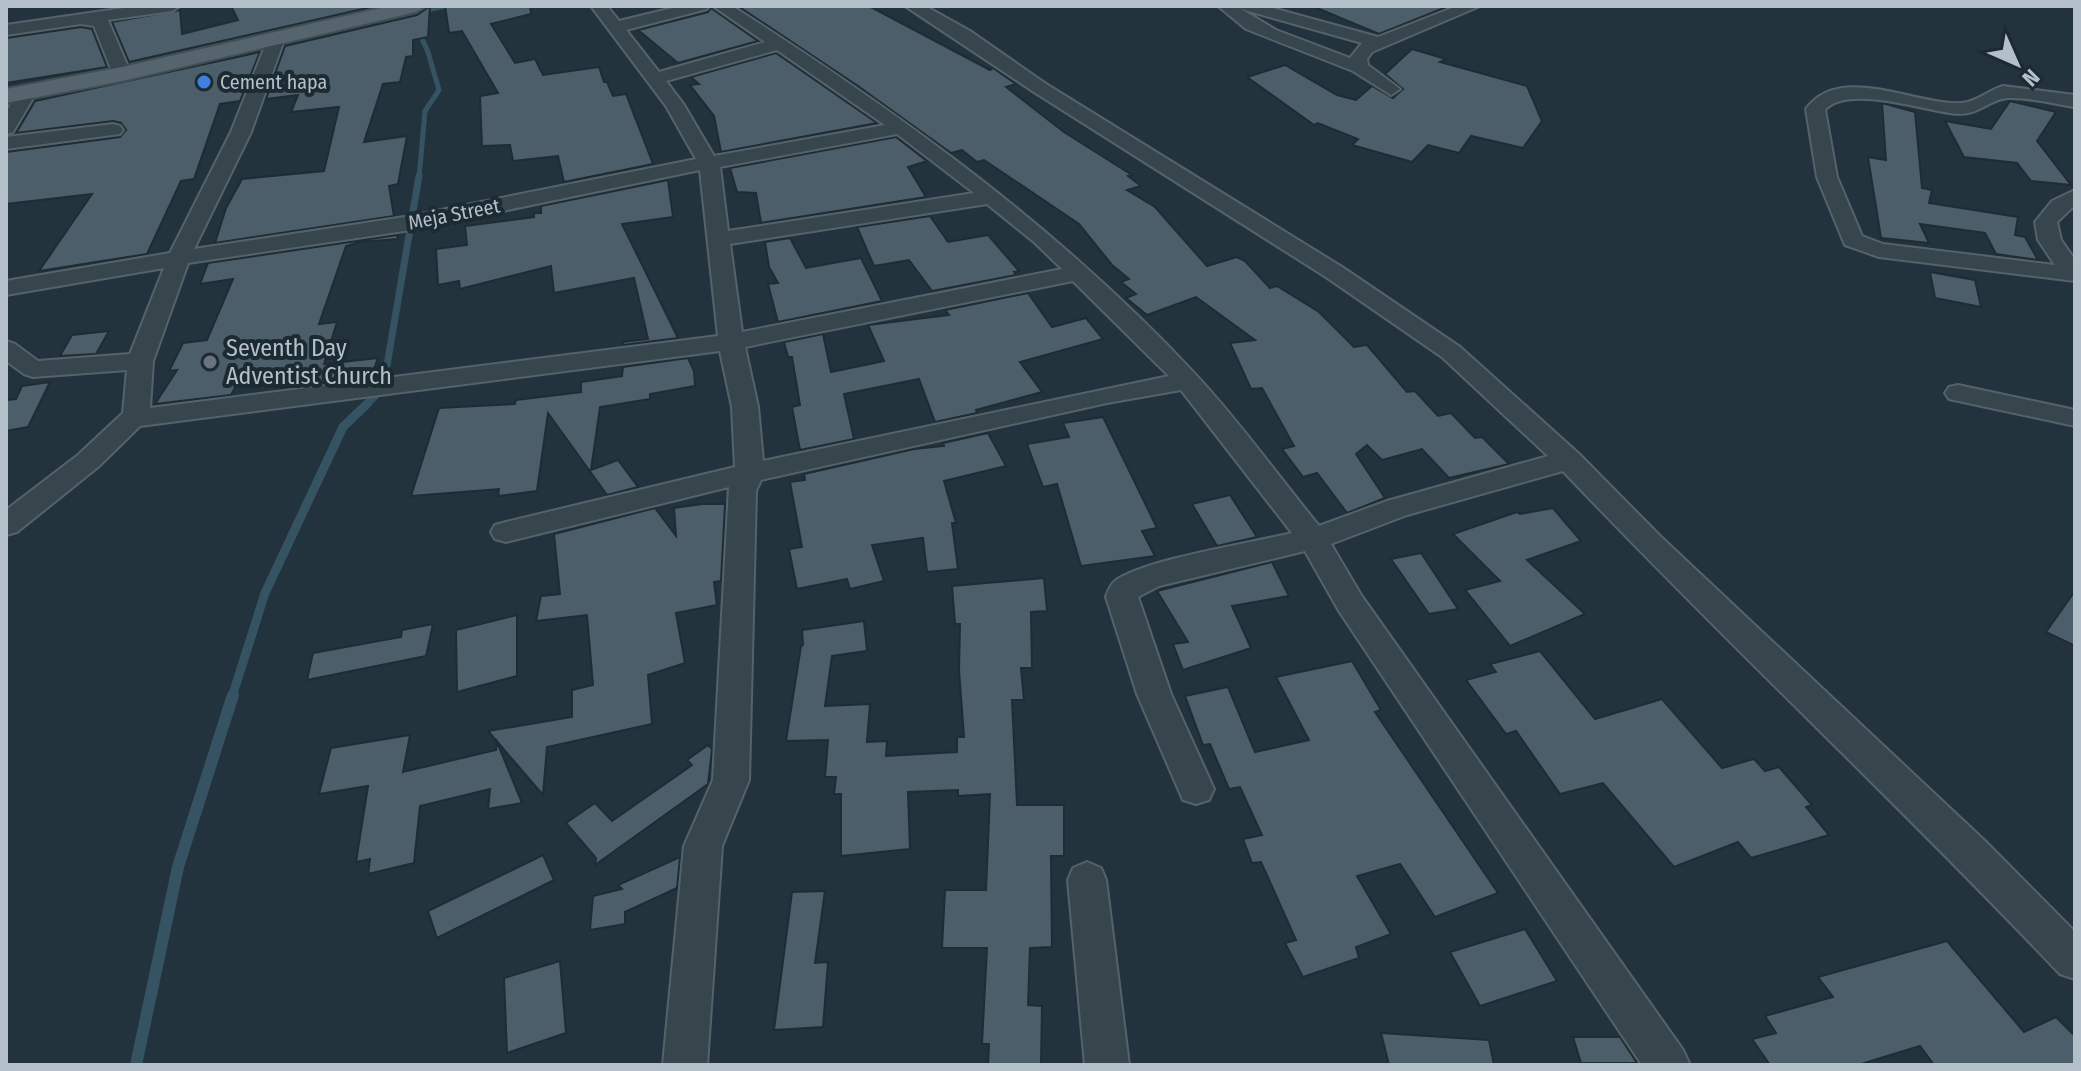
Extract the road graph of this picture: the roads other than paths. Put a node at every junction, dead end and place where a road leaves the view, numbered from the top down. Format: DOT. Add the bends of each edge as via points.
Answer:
graph roads {
  1 [pos="172,6"];
  2 [pos="416,6"];
  3 [pos="599,6"];
  4 [pos="701,6"];
  5 [pos="721,6"];
  6 [pos="913,6"];
  7 [pos="1226,6"];
  8 [pos="1247,6"];
  9 [pos="1472,6"];
  10 [pos="6,11"];
  11 [pos="79,19"];
  12 [pos="26,27"];
  13 [pos="616,27"];
  14 [pos="6,30"];
  15 [pos="275,40"];
  16 [pos="1380,43"];
  17 [pos="778,44"];
  18 [pos="1359,67"];
  19 [pos="122,74"];
  20 [pos="656,78"];
  21 [pos="1391,89"];
  22 [pos="16,94"];
  23 [pos="2075,101"];
  24 [pos="6,128"];
  25 [pos="900,128"];
  26 [pos="113,130"];
  27 [pos="6,143"];
  28 [pos="709,164"];
  29 [pos="2075,196"];
  30 [pos="989,197"];
  31 [pos="720,239"];
  32 [pos="179,257"];
  33 [pos="1078,273"];
  34 [pos="2074,274"];
  35 [pos="6,288"];
  36 [pos="731,342"];
  37 [pos="6,349"];
  38 [pos="140,361"];
  39 [pos="33,369"];
  40 [pos="6,374"];
  41 [pos="1188,381"];
  42 [pos="1958,393"];
  43 [pos="136,415"];
  44 [pos="2075,418"];
  45 [pos="1569,460"];
  46 [pos="750,473"];
  47 [pos="6,525"];
  48 [pos="506,532"];
  49 [pos="1313,539"];
  50 [pos="1196,789"];
  51 [pos="1087,880"];
  52 [pos="2075,960"];
  53 [pos="685,1065"];
  54 [pos="1107,1065"];
  55 [pos="1668,1065"];
  1 -- 11 [label="street"];
  2 -- 15 [label="main road"];
  3 -- 13 [label="street"];
  4 -- 13 [label="street"];
  5 -- 17 [label="street"];
  6 -- 45 [label="street" via="1424,332"];
  7 -- 18 [label="street" via="1306,48"];
  8 -- 16 [label="street"];
  9 -- 16 [label="street"];
  10 -- 12 [label="street"];
  11 -- 12 [label="street"];
  11 -- 19 [label="street" via="101,22"];
  12 -- 14 [label="street"];
  13 -- 20 [label="street"];
  15 -- 19 [label="main road"];
  15 -- 32 [label="street" via="241,132"];
  16 -- 18 [label="street" via="1366,48"];
  17 -- 20 [label="street"];
  17 -- 25 [label="street"];
  18 -- 21 [label="street"];
  19 -- 22 [label="main road"];
  20 -- 28 [label="street"];
  22 -- 24 [label="street"];
  23 -- 34 [label="street" via="2003,92 1960,109 1851,93 1828,96 1815,109 1827,177 1859,244"];
  25 -- 28 [label="street, Meja Street"];
  25 -- 30 [label="street"];
  26 -- 27 [label="street"];
  28 -- 31 [label="street"];
  28 -- 32 [label="street, Meja Street" via="411,223"];
  29 -- 34 [label="street" via="2043,225"];
  30 -- 31 [label="street"];
  30 -- 33 [label="street"];
  31 -- 36 [label="street"];
  32 -- 35 [label="street, Meja Street"];
  32 -- 38 [label="street"];
  33 -- 36 [label="street"];
  33 -- 41 [label="street"];
  36 -- 43 [label="street" via="170,417"];
  36 -- 46 [label="street" via="745,407"];
  37 -- 39 [label="street"];
  38 -- 39 [label="street"];
  38 -- 43 [label="street"];
  39 -- 40 [label="street"];
  41 -- 46 [label="street"];
  41 -- 49 [label="street"];
  42 -- 44 [label="street"];
  43 -- 47 [label="street" via="88,461"];
  45 -- 49 [label="street" via="1397,508"];
  45 -- 52 [label="street"];
  46 -- 48 [label="street"];
  46 -- 53 [label="street" via="742,491 731,780 703,846"];
  49 -- 50 [label="street" via="1150,577 1124,590 1154,694"];
  49 -- 55 [label="street" via="1350,603"];
  51 -- 54 [label="street"];
}
